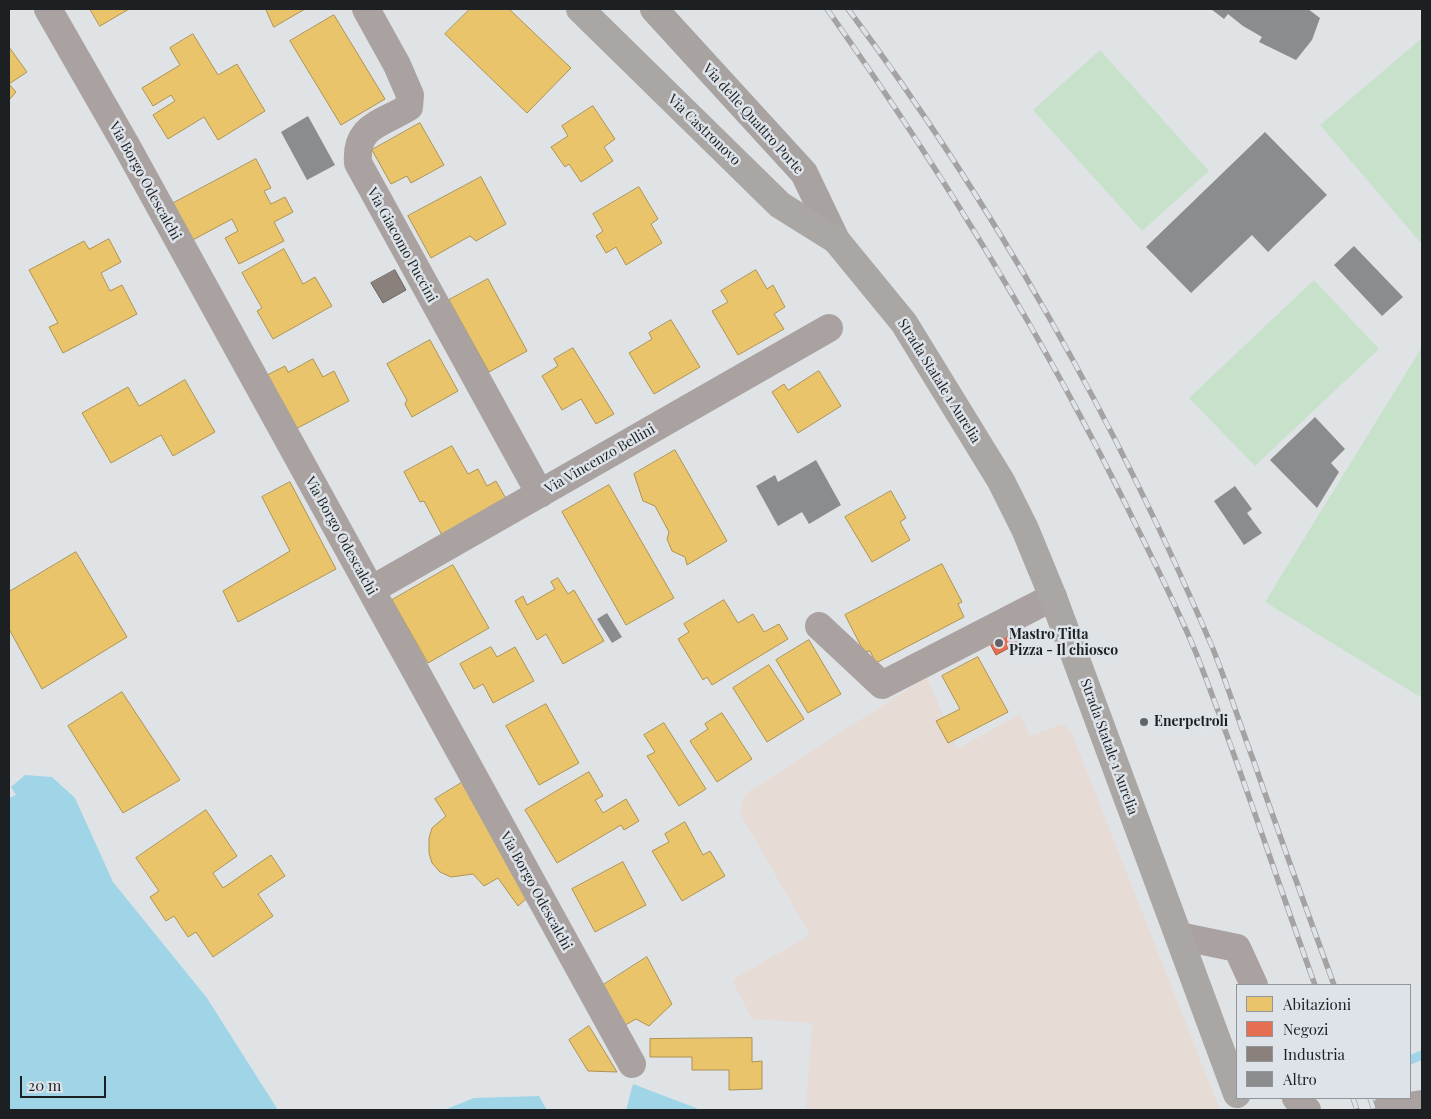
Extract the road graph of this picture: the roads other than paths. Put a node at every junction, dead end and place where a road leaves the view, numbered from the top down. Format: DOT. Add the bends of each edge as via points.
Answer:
graph roads {
  1 [pos="48,9"];
  2 [pos="366,9"];
  3 [pos="580,9"];
  4 [pos="654,9"];
  5 [pos="836,240"];
  6 [pos="829,328"];
  7 [pos="540,494"];
  8 [pos="371,590"];
  9 [pos="1053,597"];
  10 [pos="819,626"];
  11 [pos="1179,936"];
  12 [pos="1254,984"];
  13 [pos="632,1064"];
  14 [pos="1236,1091"];
  15 [pos="1297,1099"];
  16 [pos="1422,1104"];
  17 [pos="1308,1110"];
  18 [pos="1385,1110"];
  1 -- 8 [label="street, Via Borgo Odescalchi"];
  2 -- 7 [label="street, Via Giacomo Puccini" via="410,95 408,107 364,134 357,148 358,163"];
  3 -- 5 [label="main road, Via Castronovo" via="780,205"];
  4 -- 5 [label="main road, Via delle Quattro Porte" via="804,173"];
  5 -- 9 [label="main road, Strada Statale 1 Aurelia" via="904,323 974,435 1025,528"];
  6 -- 7 [label="street, Via Vincenzo Bellini"];
  7 -- 8 [label="street, Via Vincenzo Bellini"];
  8 -- 13 [label="street, Via Borgo Odescalchi"];
  9 -- 10 [label="street" via="882,685"];
  9 -- 11 [label="main road, Strada Statale 1 Aurelia"];
  11 -- 12 [label="street" via="1237,948"];
  11 -- 14 [label="main road, Strada Statale 1 Aurelia"];
  15 -- 17 [label="street"];
  16 -- 18 [label="street"];
}
